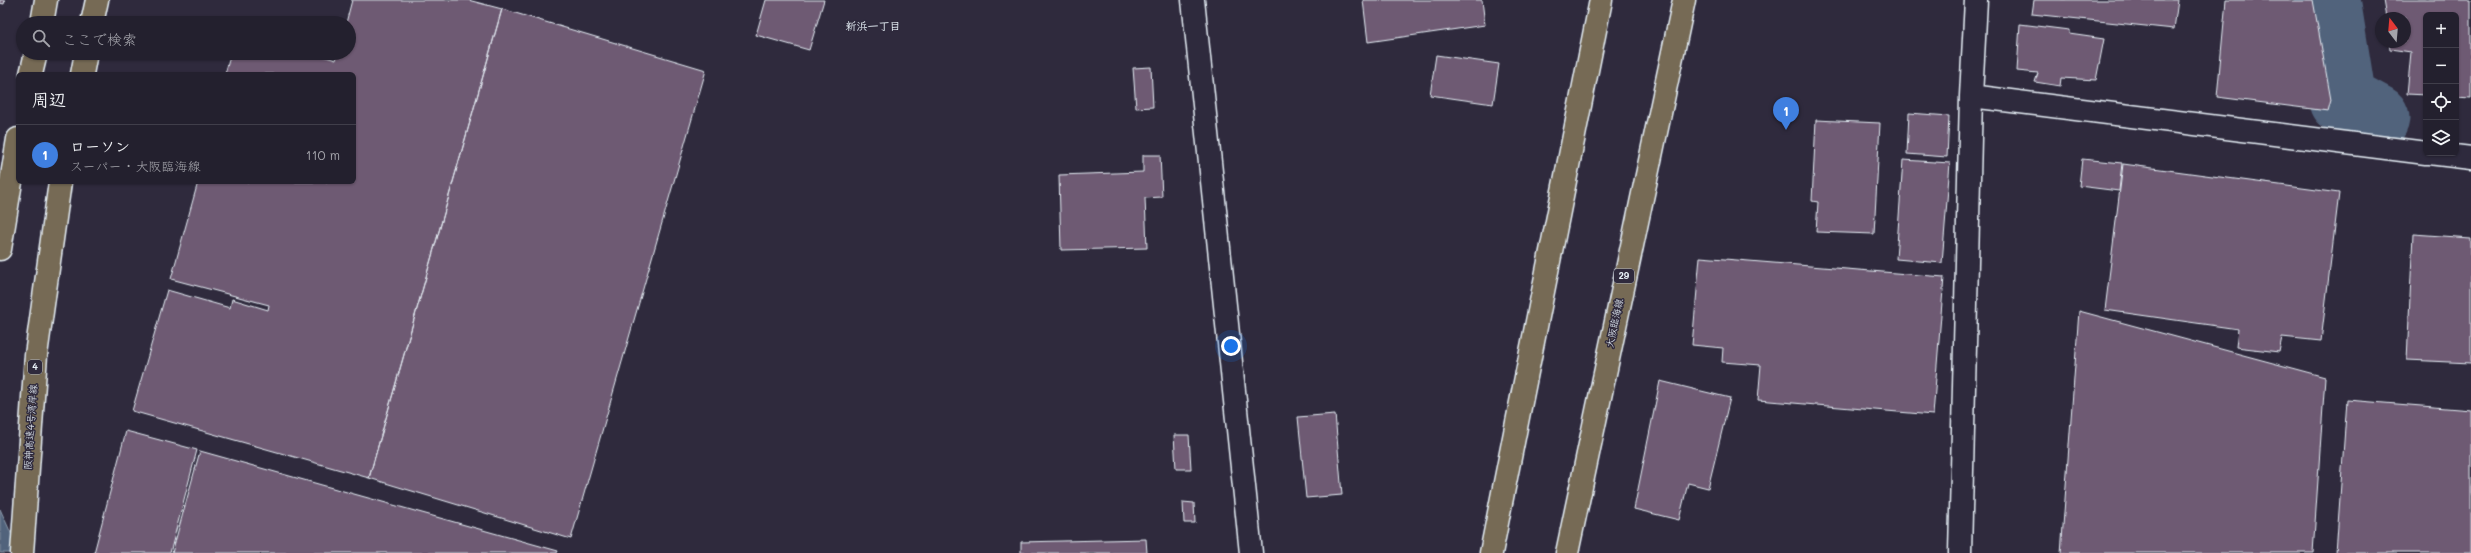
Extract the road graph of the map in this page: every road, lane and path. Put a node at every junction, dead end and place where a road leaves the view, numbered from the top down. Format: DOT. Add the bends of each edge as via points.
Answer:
graph roads {
  1 [pos="46,0"];
  2 [pos="97,0"];
  3 [pos="1193,0"];
  4 [pos="1601,0"];
  5 [pos="1684,0"];
  6 [pos="1976,0"];
  7 [pos="43,16"];
  8 [pos="94,16"];
  9 [pos="34,60"];
  10 [pos="85,60"];
  11 [pos="31,72"];
  12 [pos="82,72"];
  13 [pos="1971,96"];
  14 [pos="16,151"];
  15 [pos="2423,152"];
  16 [pos="2453,156"];
  17 [pos="2471,158"];
  18 [pos="60,184"];
  19 [pos="0,249"];
  20 [pos="22,553"];
  21 [pos="1251,553"];
  22 [pos="1491,553"];
  23 [pos="1566,553"];
  24 [pos="1960,553"];
  1 -- 7 [label="main road"];
  2 -- 8 [label="main road"];
  3 -- 21 [label="street"];
  4 -- 22 [label="main road"];
  5 -- 23 [label="main road, 大阪臨海線 / 29"];
  6 -- 13 [label="street"];
  9 -- 11 [label="main road"];
  10 -- 12 [label="main road"];
  13 -- 15 [label="street"];
  13 -- 24 [label="street"];
  14 -- 19 [label="main road"];
  16 -- 17 [label="street"];
  18 -- 20 [label="main road, 阪神高速4号湾岸線 / 4" via="36,355"];
}
